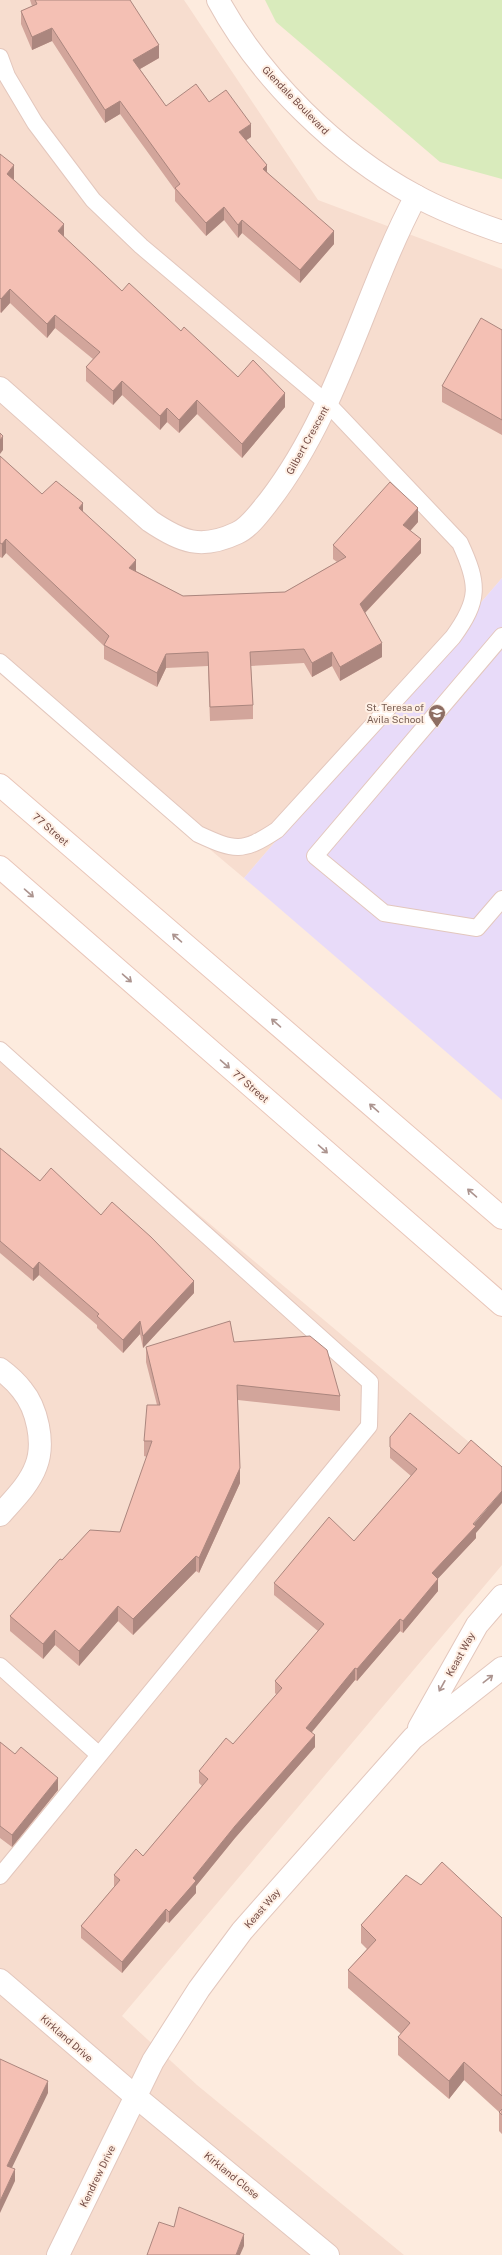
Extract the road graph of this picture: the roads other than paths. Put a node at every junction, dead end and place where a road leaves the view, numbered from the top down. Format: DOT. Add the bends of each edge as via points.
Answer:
graph roads {
  1 [pos="218,0"];
  2 [pos="0,56"];
  3 [pos="416,196"];
  4 [pos="502,232"];
  5 [pos="0,388"];
  6 [pos="328,404"];
  7 [pos="502,636"];
  8 [pos="0,662"];
  9 [pos="0,785"];
  10 [pos="0,867"];
  11 [pos="502,899"];
  12 [pos="0,1050"];
  13 [pos="502,1218"];
  14 [pos="502,1305"];
  15 [pos="0,1368"];
  16 [pos="0,1515"];
  17 [pos="502,1596"];
  18 [pos="0,1666"];
  19 [pos="502,1668"];
  20 [pos="413,1738"];
  21 [pos="98,1754"];
  22 [pos="0,1876"];
  23 [pos="0,1980"];
  24 [pos="135,2096"];
  25 [pos="320,2252"];
  26 [pos="58,2255"];
  1 -- 3 [label="street, Glendale Boulevard" via="252,52 285,92 322,128 371,168"];
  2 -- 6 [label="lane" via="7,76 35,123 93,200 141,246"];
  3 -- 4 [label="street, Glendale Boulevard" via="468,220"];
  3 -- 6 [label="street, Gilbert Crescent" via="399,228"];
  5 -- 6 [label="street, Gilbert Crescent" via="150,521 171,535 192,543 216,541 239,532 262,509 286,479"];
  6 -- 8 [label="lane" via="460,543 472,569 473,602 453,637 277,830 243,848 225,847 198,834"];
  7 -- 11 [label="lane" via="316,856 384,913 477,928"];
  13 -- 9 [label="street, 77 Street, one-way"];
  10 -- 14 [label="street, 77 Street, one-way"];
  12 -- 21 [label="lane" via="370,1382 369,1426"];
  15 -- 16 [label="street" via="23,1390 32,1407 38,1429 39,1448 37,1465 27,1484"];
  17 -- 20 [label="street, Keast Way, one-way" via="477,1625"];
  18 -- 21 [label="lane"];
  20 -- 19 [label="street, Keast Way, one-way"];
  20 -- 24 [label="street, Keast Way" via="242,1931 185,2010 153,2061"];
  21 -- 22 [label="lane"];
  23 -- 24 [label="street, Kirkland Drive"];
  24 -- 25 [label="street, Kirkland Close"];
  24 -- 26 [label="street, Kendrew Drive"];
}
